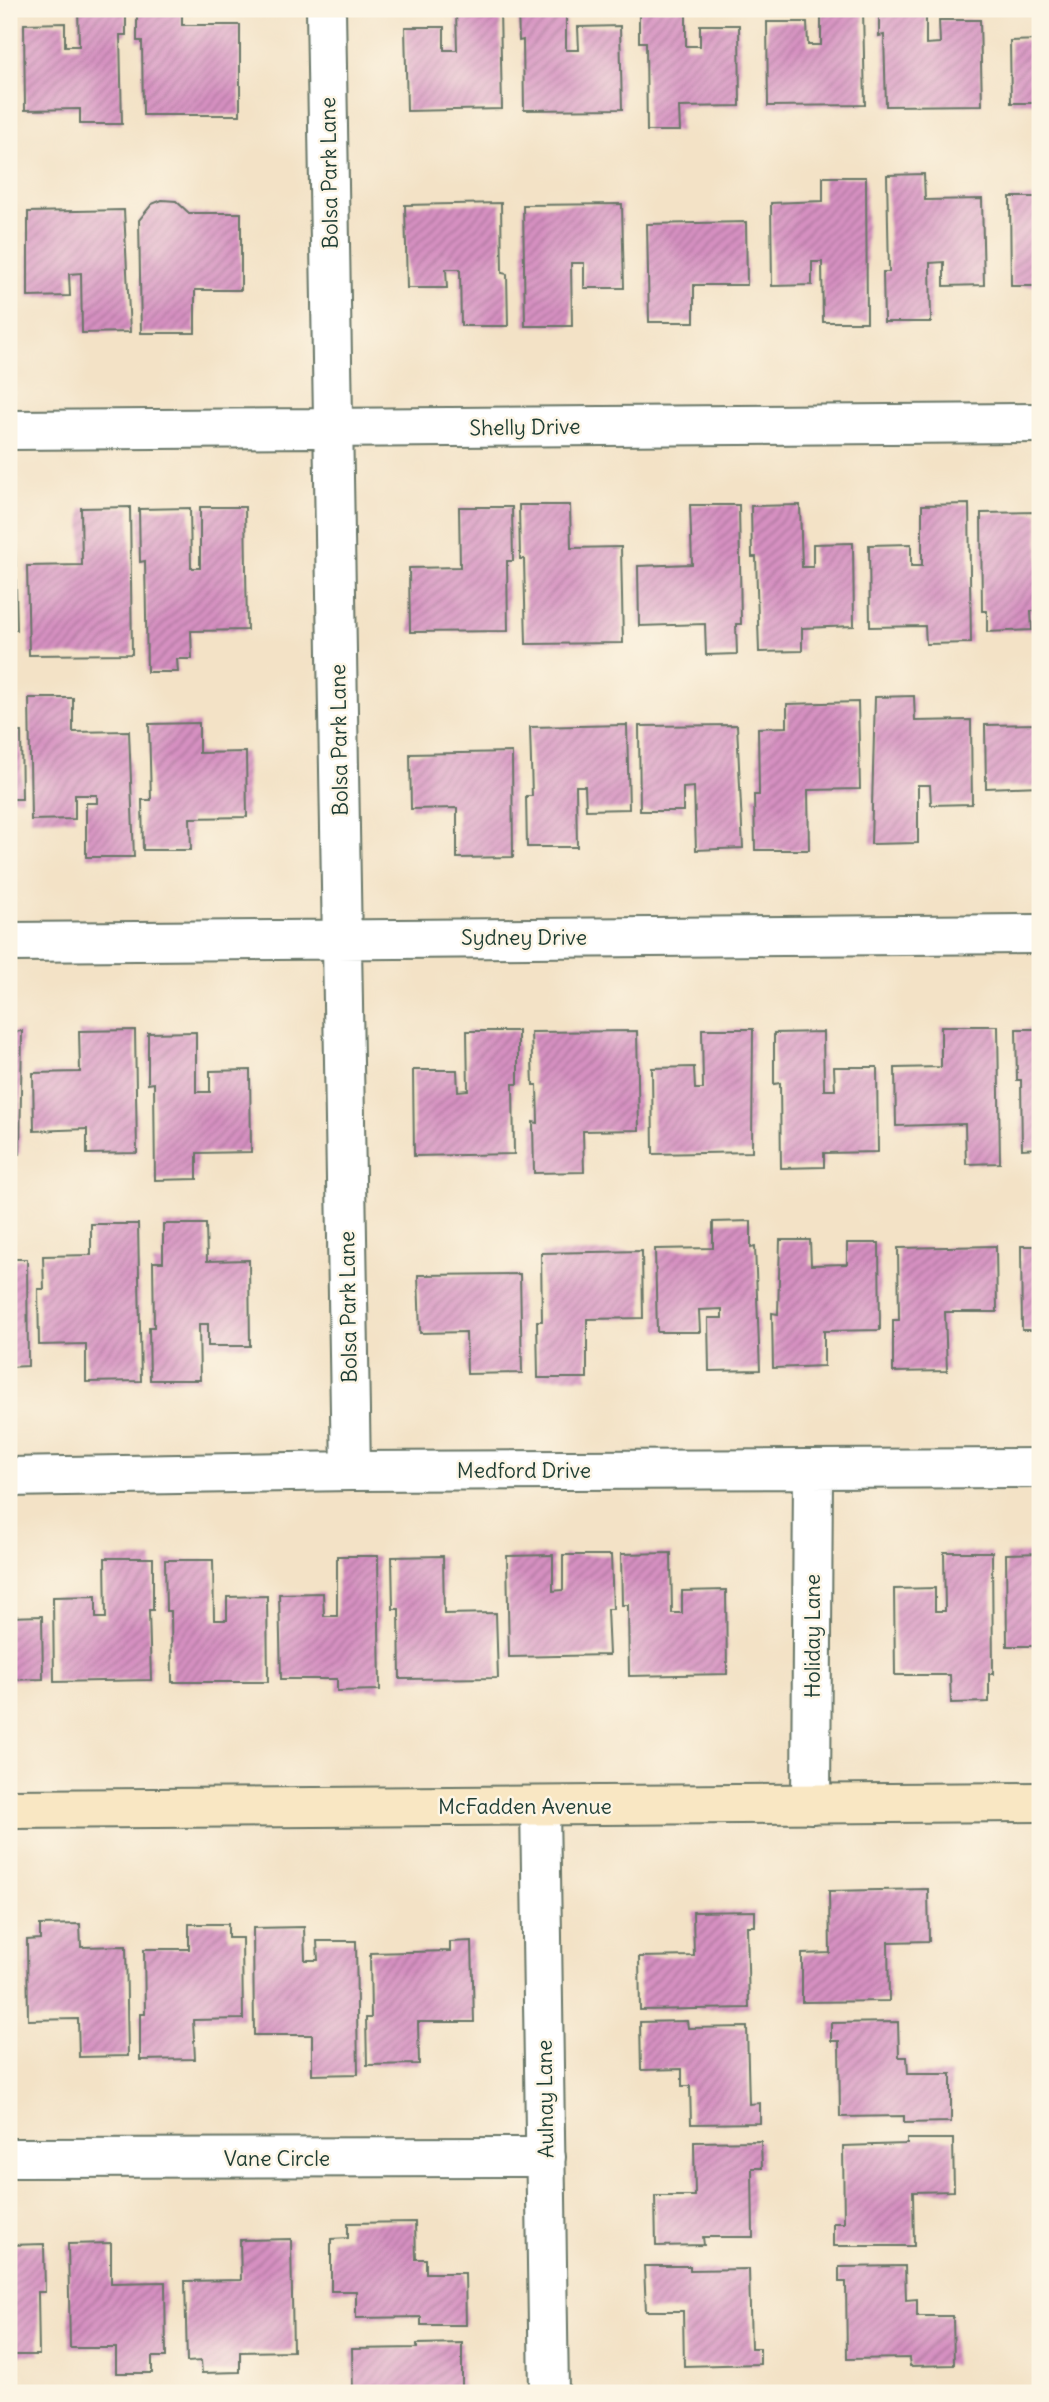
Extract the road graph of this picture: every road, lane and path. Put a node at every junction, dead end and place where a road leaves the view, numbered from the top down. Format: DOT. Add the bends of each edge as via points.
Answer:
graph roads {
  1 [pos="326,9"];
  2 [pos="1040,423"];
  3 [pos="333,429"];
  4 [pos="9,430"];
  5 [pos="1040,934"];
  6 [pos="342,938"];
  7 [pos="9,942"];
  8 [pos="1040,1468"];
  9 [pos="813,1469"];
  10 [pos="351,1471"];
  11 [pos="9,1477"];
  12 [pos="1040,1802"];
  13 [pos="811,1804"];
  14 [pos="540,1806"];
  15 [pos="9,1809"];
  16 [pos="546,2157"];
  17 [pos="9,2158"];
  18 [pos="549,2393"];
  1 -- 3 [label="street, Bolsa Park Lane"];
  2 -- 3 [label="street, Shelly Drive"];
  3 -- 4 [label="street, Shelly Drive"];
  3 -- 6 [label="street, Bolsa Park Lane"];
  5 -- 6 [label="street, Sydney Drive"];
  6 -- 7 [label="street, Sydney Drive"];
  6 -- 10 [label="street, Bolsa Park Lane"];
  8 -- 9 [label="street, Medford Drive"];
  9 -- 10 [label="street, Medford Drive"];
  9 -- 13 [label="street, Holiday Lane"];
  10 -- 11 [label="street, Medford Drive"];
  12 -- 13 [label="street, McFadden Avenue"];
  13 -- 14 [label="street, McFadden Avenue"];
  14 -- 15 [label="street, McFadden Avenue"];
  14 -- 16 [label="street, Aulnay Lane"];
  16 -- 17 [label="street, Vane Circle"];
  16 -- 18 [label="street, Aulnay Lane"];
}
